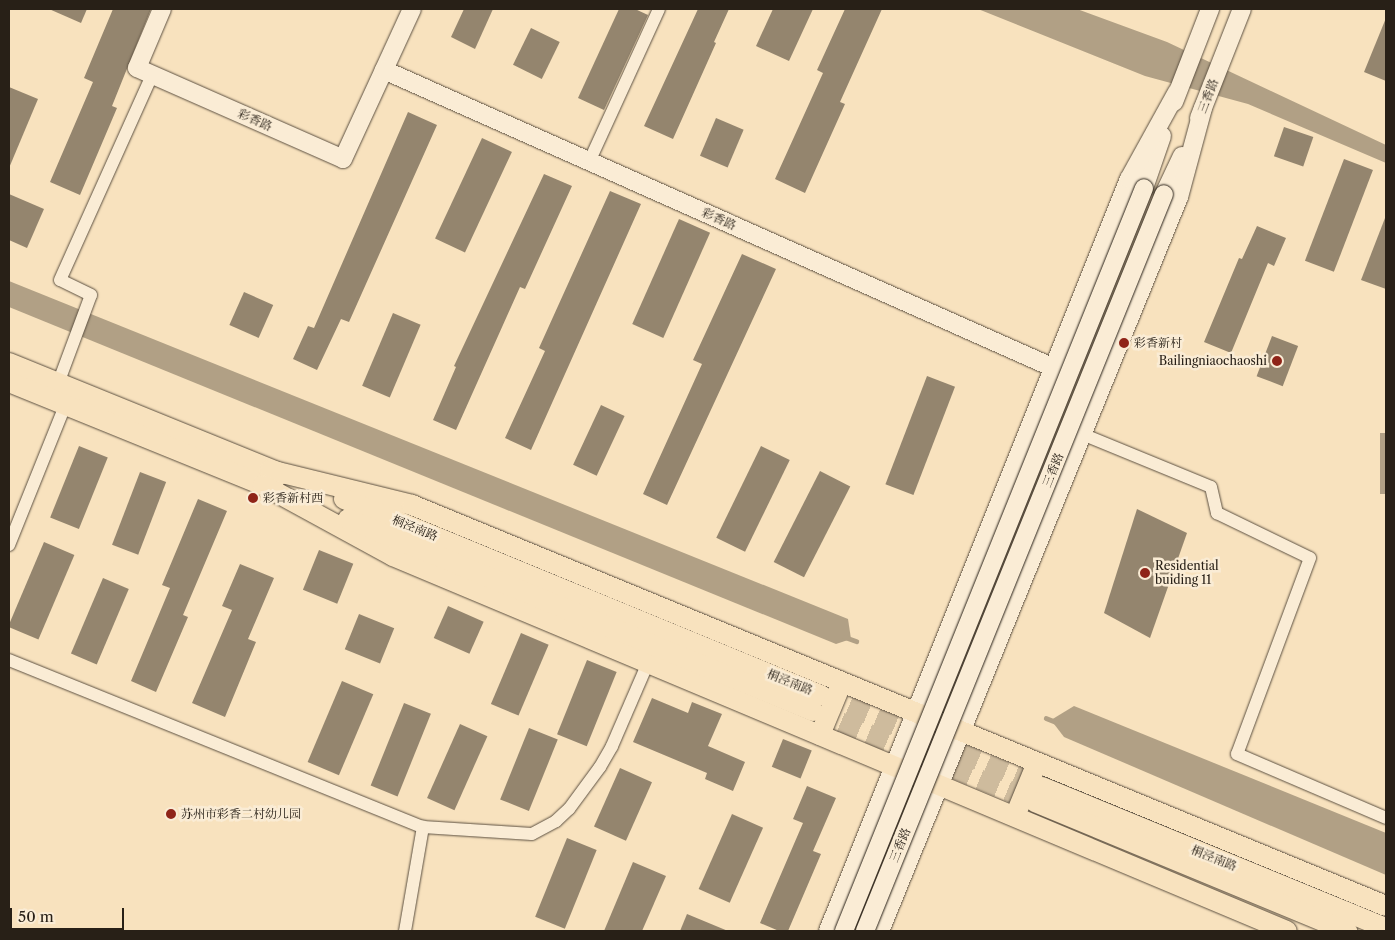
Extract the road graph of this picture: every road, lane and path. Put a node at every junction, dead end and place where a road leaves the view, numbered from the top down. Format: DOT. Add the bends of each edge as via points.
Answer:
graph roads {
  1 [pos="162,9"];
  2 [pos="412,9"];
  3 [pos="659,9"];
  4 [pos="1210,9"];
  5 [pos="1242,9"];
  6 [pos="384,70"];
  7 [pos="152,75"];
  8 [pos="1178,91"];
  9 [pos="1204,106"];
  10 [pos="589,162"];
  11 [pos="9,363"];
  12 [pos="1054,368"];
  13 [pos="9,382"];
  14 [pos="62,394"];
  15 [pos="1082,434"];
  16 [pos="267,478"];
  17 [pos="9,545"];
  18 [pos="9,660"];
  19 [pos="648,663"];
  20 [pos="842,682"];
  21 [pos="817,703"];
  22 [pos="916,712"];
  23 [pos="961,731"];
  24 [pos="820,735"];
  25 [pos="1038,762"];
  26 [pos="894,766"];
  27 [pos="939,785"];
  28 [pos="1015,817"];
  29 [pos="1386,818"];
  30 [pos="424,827"];
  31 [pos="1386,906"];
  32 [pos="1386,928"];
  33 [pos="406,931"];
  34 [pos="828,931"];
  35 [pos="844,931"];
  36 [pos="865,931"];
  37 [pos="880,931"];
  38 [pos="1288,931"];
  39 [pos="1347,931"];
  1 -- 7 [label="main road, 彩香路" via="136,68"];
  2 -- 6 [label="main road, 彩香路"];
  3 -- 10 [label="street"];
  4 -- 8 [label="main road, 三香路"];
  5 -- 9 [label="main road, 三香路"];
  6 -- 7 [label="main road, 彩香路" via="343,159"];
  6 -- 10 [label="main road, 彩香路"];
  7 -- 14 [label="street" via="60,280 91,295 74,339"];
  8 -- 12 [label="main road" via="1129,179"];
  8 -- 35 [label="main road, 三香路, bridge" via="1144,188"];
  9 -- 15 [label="main road" via="1179,197"];
  9 -- 36 [label="main road, 三香路, bridge" via="1164,194"];
  10 -- 12 [label="main road, 彩香路"];
  11 -- 14 [label="main road, 桐泾南路"];
  12 -- 22 [label="main road"];
  13 -- 14 [label="main road, 桐泾南路"];
  14 -- 16 [label="main road, 桐泾南路"];
  14 -- 17 [label="street"];
  15 -- 23 [label="main road"];
  15 -- 29 [label="street" via="1211,487 1217,513 1310,558 1238,754"];
  16 -- 19 [label="main road" via="393,556"];
  16 -- 20 [label="main road" via="412,505"];
  16 -- 21 [label="main road, 桐泾南路"];
  18 -- 30 [label="street"];
  19 -- 24 [label="main road"];
  19 -- 30 [label="street" via="612,746 584,790 556,822 532,834"];
  20 -- 22 [label="main road"];
  20 -- 24 [label="main road"];
  22 -- 23 [label="main road"];
  22 -- 26 [label="main road"];
  23 -- 25 [label="main road"];
  23 -- 27 [label="main road"];
  24 -- 26 [label="main road"];
  25 -- 28 [label="main road"];
  25 -- 31 [label="main road"];
  26 -- 27 [label="main road"];
  26 -- 34 [label="main road"];
  27 -- 28 [label="main road"];
  27 -- 37 [label="main road"];
  28 -- 38 [label="main road"];
  30 -- 33 [label="street"];
  32 -- 39 [label="main road, 桐泾南路" via="1039,794"];
}
